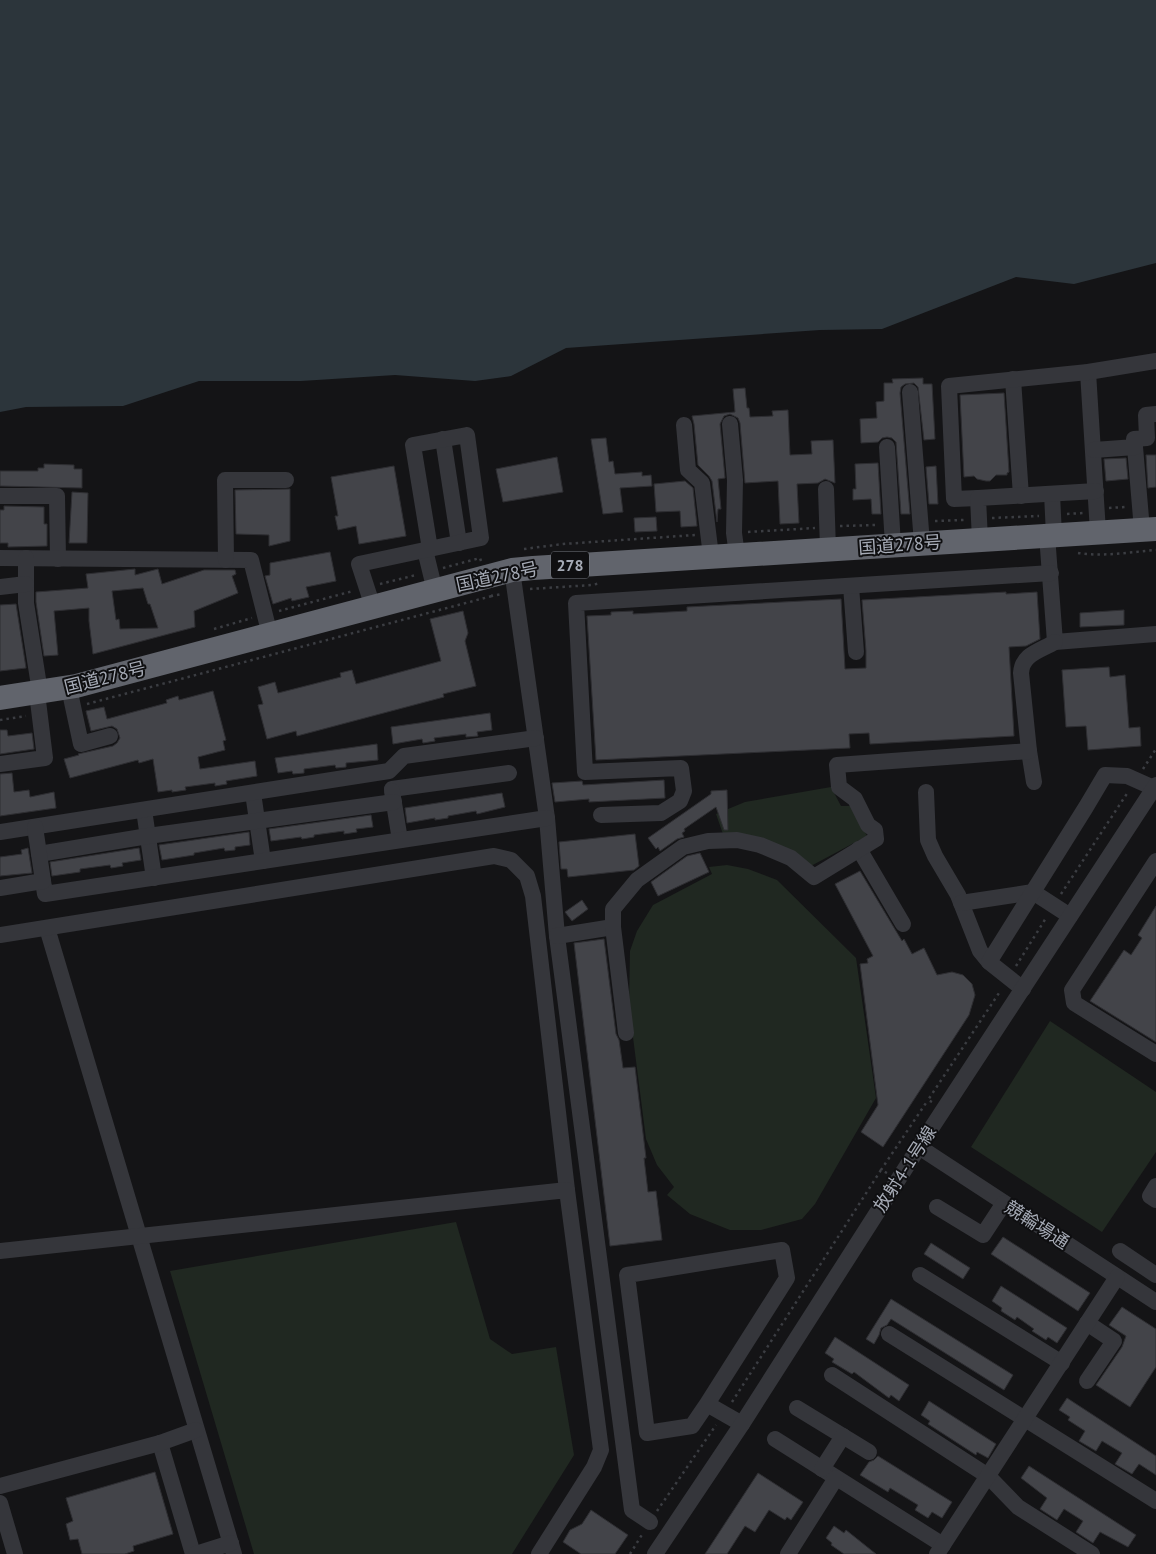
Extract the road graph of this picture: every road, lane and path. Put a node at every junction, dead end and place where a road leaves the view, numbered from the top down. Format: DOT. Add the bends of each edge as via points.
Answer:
graph roads {
  1 [pos="1156,361"];
  2 [pos="1088,372"];
  3 [pos="1013,378"];
  4 [pos="910,392"];
  5 [pos="1156,414"];
  6 [pos="730,424"];
  7 [pos="684,426"];
  8 [pos="443,440"];
  9 [pos="887,447"];
  10 [pos="1135,447"];
  11 [pos="1094,450"];
  12 [pos="286,480"];
  13 [pos="826,489"];
  14 [pos="1096,491"];
  15 [pos="1052,494"];
  16 [pos="0,496"];
  17 [pos="1021,496"];
  18 [pos="978,498"];
  19 [pos="1149,529"];
  20 [pos="1098,532"];
  21 [pos="1051,535"];
  22 [pos="980,540"];
  23 [pos="459,543"];
  24 [pos="922,543"];
  25 [pos="893,545"];
  26 [pos="828,549"];
  27 [pos="427,550"];
  28 [pos="737,555"];
  29 [pos="711,556"];
  30 [pos="0,558"];
  31 [pos="26,558"];
  32 [pos="58,559"];
  33 [pos="226,560"];
  34 [pos="512,570"];
  35 [pos="1051,573"];
  36 [pos="26,584"];
  37 [pos="0,586"];
  38 [pos="851,586"];
  39 [pos="435,591"];
  40 [pos="492,596"];
  41 [pos="373,608"];
  42 [pos="1156,634"];
  43 [pos="270,635"];
  44 [pos="1055,642"];
  45 [pos="856,652"];
  46 [pos="0,698"];
  47 [pos="71,698"];
  48 [pos="39,699"];
  49 [pos="0,720"];
  50 [pos="110,736"];
  51 [pos="536,738"];
  52 [pos="1156,749"];
  53 [pos="1029,751"];
  54 [pos="0,764"];
  55 [pos="389,771"];
  56 [pos="509,774"];
  57 [pos="1136,780"];
  58 [pos="1034,782"];
  59 [pos="1155,786"];
  60 [pos="926,792"];
  61 [pos="253,793"];
  62 [pos="393,796"];
  63 [pos="144,810"];
  64 [pos="601,815"];
  65 [pos="547,818"];
  66 [pos="257,820"];
  67 [pos="35,827"];
  68 [pos="0,832"];
  69 [pos="148,836"];
  70 [pos="400,840"];
  71 [pos="859,849"];
  72 [pos="39,854"];
  73 [pos="263,861"];
  74 [pos="1156,861"];
  75 [pos="154,878"];
  76 [pos="43,881"];
  77 [pos="0,888"];
  78 [pos="1033,892"];
  79 [pos="961,903"];
  80 [pos="1054,905"];
  81 [pos="1070,916"];
  82 [pos="904,924"];
  83 [pos="613,927"];
  84 [pos="47,928"];
  85 [pos="0,935"];
  86 [pos="557,936"];
  87 [pos="989,962"];
  88 [pos="1009,978"];
  89 [pos="1023,989"];
  90 [pos="626,1033"];
  91 [pos="1156,1054"];
  92 [pos="928,1100"];
  93 [pos="943,1110"];
  94 [pos="919,1147"];
  95 [pos="881,1170"];
  96 [pos="898,1180"];
  97 [pos="1156,1186"];
  98 [pos="567,1190"];
  99 [pos="1156,1200"];
  100 [pos="1004,1203"];
  101 [pos="937,1208"];
  102 [pos="140,1235"];
  103 [pos="0,1251"];
  104 [pos="1120,1252"];
  105 [pos="920,1275"];
  106 [pos="1156,1275"];
  107 [pos="1117,1277"];
  108 [pos="1155,1300"];
  109 [pos="1088,1323"];
  110 [pos="889,1334"];
  111 [pos="1062,1363"];
  112 [pos="832,1375"];
  113 [pos="1087,1381"];
  114 [pos="706,1404"];
  115 [pos="797,1408"];
  116 [pos="724,1414"];
  117 [pos="1025,1419"];
  118 [pos="742,1424"];
  119 [pos="196,1430"];
  120 [pos="842,1436"];
  121 [pos="775,1439"];
  122 [pos="160,1443"];
  123 [pos="869,1452"];
  124 [pos="822,1469"];
  125 [pos="988,1476"];
  126 [pos="836,1478"];
  127 [pos="0,1486"];
  128 [pos="1156,1501"];
  129 [pos="0,1503"];
  130 [pos="650,1522"];
  131 [pos="232,1549"];
  132 [pos="939,1552"];
  133 [pos="14,1554"];
  134 [pos="194,1554"];
  135 [pos="539,1554"];
  136 [pos="630,1554"];
  137 [pos="655,1554"];
  138 [pos="788,1554"];
  139 [pos="1092,1554"];
  1 -- 2 [label="street"];
  2 -- 3 [label="street"];
  2 -- 11 [label="street"];
  3 -- 17 [label="street"];
  3 -- 18 [label="street" via="949,386 954,499"];
  4 -- 24 [label="street"];
  5 -- 10 [label="street" via="1146,415 1148,438 1134,439"];
  6 -- 28 [label="street"];
  7 -- 29 [label="street" via="688,470 702,483"];
  8 -- 23 [label="street"];
  8 -- 23 [label="street" via="467,435 481,538"];
  8 -- 27 [label="street" via="413,445"];
  9 -- 25 [label="street"];
  10 -- 11 [label="street"];
  10 -- 19 [label="street"];
  11 -- 14 [label="street"];
  12 -- 33 [label="street" via="225,480"];
  13 -- 26 [label="street"];
  14 -- 15 [label="street"];
  14 -- 20 [label="street"];
  15 -- 17 [label="street"];
  15 -- 21 [label="street"];
  16 -- 32 [label="street" via="57,496"];
  17 -- 18 [label="street"];
  18 -- 22 [label="street"];
  19 -- 20 [label="highway, 国道278号 / 278"];
  20 -- 21 [label="highway, 国道278号 / 278"];
  21 -- 22 [label="highway, 国道278号 / 278"];
  21 -- 35 [label="street"];
  22 -- 24 [label="highway, 国道278号 / 278"];
  23 -- 27 [label="street"];
  24 -- 25 [label="highway, 国道278号 / 278"];
  25 -- 26 [label="highway, 国道278号 / 278"];
  26 -- 28 [label="highway, 国道278号 / 278"];
  27 -- 39 [label="street"];
  27 -- 41 [label="street" via="359,564"];
  28 -- 29 [label="highway, 国道278号 / 278"];
  29 -- 34 [label="highway, 国道278号 / 278"];
  30 -- 31 [label="street"];
  31 -- 32 [label="street"];
  31 -- 36 [label="street"];
  32 -- 33 [label="street"];
  33 -- 43 [label="street" via="251,560"];
  34 -- 39 [label="highway, 国道278号 / 278"];
  34 -- 51 [label="street"];
  35 -- 38 [label="street"];
  35 -- 44 [label="street"];
  36 -- 37 [label="street"];
  36 -- 48 [label="street"];
  38 -- 45 [label="street"];
  38 -- 64 [label="street" via="576,602 585,772 680,768 684,791 680,801 661,814"];
  39 -- 41 [label="highway, 国道278号 / 278"];
  40 -- 47 [label="path"];
  41 -- 43 [label="highway, 国道278号 / 278"];
  42 -- 44 [label="street"];
  43 -- 47 [label="highway, 国道278号 / 278"];
  44 -- 53 [label="street" via="1026,658 1021,665"];
  46 -- 48 [label="highway, 国道278号 / 278"];
  47 -- 48 [label="highway, 国道278号 / 278"];
  47 -- 50 [label="street" via="81,744"];
  48 -- 49 [label="path"];
  48 -- 54 [label="street" via="45,758"];
  51 -- 55 [label="street" via="404,756"];
  51 -- 65 [label="street"];
  52 -- 57 [label="path"];
  53 -- 58 [label="street"];
  53 -- 71 [label="street" via="837,765 839,786 855,799 868,825 875,830 876,838"];
  55 -- 61 [label="street"];
  55 -- 62 [label="street"];
  56 -- 62 [label="street"];
  57 -- 59 [label="street"];
  57 -- 78 [label="street" via="1128,776 1105,775"];
  57 -- 80 [label="path"];
  59 -- 81 [label="street, 放射4-1号線"];
  60 -- 79 [label="street" via="928,840"];
  61 -- 63 [label="street"];
  61 -- 66 [label="street"];
  62 -- 66 [label="street"];
  62 -- 70 [label="street"];
  63 -- 67 [label="street"];
  63 -- 69 [label="street"];
  65 -- 70 [label="street"];
  65 -- 86 [label="street"];
  66 -- 69 [label="street"];
  66 -- 73 [label="street"];
  67 -- 68 [label="street"];
  67 -- 72 [label="street"];
  69 -- 72 [label="street"];
  69 -- 75 [label="street"];
  70 -- 73 [label="street"];
  71 -- 82 [label="street"];
  71 -- 83 [label="street" via="814,877 790,858 760,845 737,840 708,841 683,847 637,880 613,909"];
  72 -- 76 [label="street"];
  73 -- 75 [label="street"];
  74 -- 91 [label="street" via="1072,990 1074,1003"];
  75 -- 76 [label="street" via="45,894"];
  76 -- 77 [label="street"];
  78 -- 79 [label="street"];
  78 -- 80 [label="street"];
  78 -- 87 [label="street"];
  79 -- 87 [label="street" via="980,951"];
  80 -- 81 [label="street"];
  80 -- 88 [label="path"];
  81 -- 89 [label="street, 放射4-1号線"];
  83 -- 86 [label="street"];
  83 -- 90 [label="street"];
  84 -- 85 [label="street"];
  84 -- 98 [label="street" via="494,856 511,860 527,876 533,896"];
  84 -- 102 [label="street"];
  86 -- 130 [label="street" via="632,1510"];
  87 -- 88 [label="street"];
  88 -- 89 [label="street"];
  88 -- 92 [label="path"];
  89 -- 93 [label="street, 放射4-1号線"];
  92 -- 93 [label="path"];
  92 -- 95 [label="path"];
  93 -- 94 [label="street, 放射4-1号線"];
  94 -- 96 [label="street, 放射4-1号線"];
  94 -- 100 [label="street, 競輪場通"];
  95 -- 96 [label="path"];
  95 -- 116 [label="path"];
  96 -- 118 [label="street, 放射4-1号線"];
  97 -- 99 [label="street" via="1150,1196"];
  98 -- 102 [label="street"];
  98 -- 135 [label="street" via="601,1450 594,1467"];
  100 -- 101 [label="street" via="983,1235"];
  100 -- 107 [label="street, 競輪場通"];
  102 -- 103 [label="street"];
  102 -- 119 [label="street"];
  104 -- 106 [label="street"];
  105 -- 111 [label="street"];
  107 -- 108 [label="street, 競輪場通"];
  107 -- 109 [label="street"];
  109 -- 111 [label="street"];
  109 -- 113 [label="street" via="1114,1341"];
  110 -- 117 [label="street"];
  111 -- 117 [label="street"];
  112 -- 125 [label="street"];
  114 -- 114 [label="street" via="692,1426 648,1433 627,1275 782,1250 787,1278"];
  114 -- 116 [label="street"];
  115 -- 120 [label="street"];
  116 -- 118 [label="street"];
  116 -- 130 [label="path"];
  117 -- 125 [label="street"];
  117 -- 128 [label="street"];
  118 -- 137 [label="street, 放射4-1号線"];
  119 -- 122 [label="street"];
  119 -- 131 [label="street"];
  120 -- 123 [label="street"];
  120 -- 124 [label="street"];
  121 -- 124 [label="street"];
  122 -- 127 [label="street"];
  122 -- 134 [label="street"];
  124 -- 126 [label="street"];
  125 -- 132 [label="street"];
  125 -- 139 [label="street" via="1018,1507"];
  126 -- 132 [label="street"];
  126 -- 138 [label="street"];
  129 -- 133 [label="street"];
  130 -- 136 [label="path"];
  131 -- 134 [label="street"];
}
